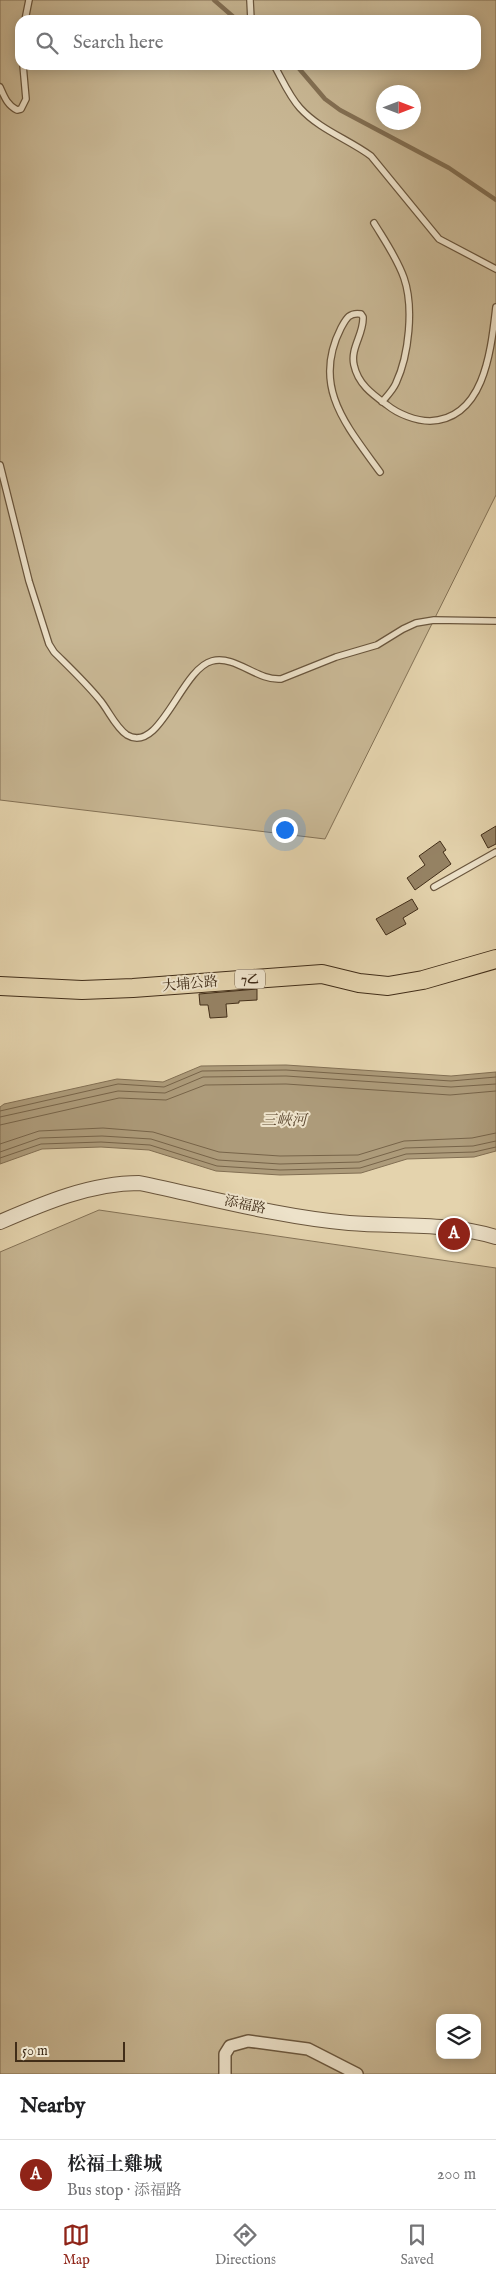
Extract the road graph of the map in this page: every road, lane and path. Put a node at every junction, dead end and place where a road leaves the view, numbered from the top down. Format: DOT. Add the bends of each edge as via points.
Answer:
graph roads {
  1 [pos="29,0"];
  2 [pos="250,0"];
  3 [pos="26,15"];
  4 [pos="251,15"];
  5 [pos="23,70"];
  6 [pos="277,70"];
  7 [pos="0,87"];
  8 [pos="374,224"];
  9 [pos="496,269"];
  10 [pos="496,307"];
  11 [pos="382,402"];
  12 [pos="0,465"];
  13 [pos="380,472"];
  14 [pos="496,621"];
  15 [pos="496,852"];
  16 [pos="434,887"];
  17 [pos="496,959"];
  18 [pos="0,986"];
  19 [pos="0,1222"];
  20 [pos="496,1237"];
  21 [pos="225,2074"];
  22 [pos="358,2074"];
  1 -- 3 [label="lane"];
  2 -- 4 [label="lane"];
  5 -- 7 [label="lane" via="26,99 21,109 12,108"];
  6 -- 9 [label="lane" via="300,109 323,128 371,156 439,239"];
  8 -- 11 [label="lane" via="404,278 409,306 401,369 396,384"];
  10 -- 11 [label="lane" via="485,371 477,391 460,412 444,420 422,421 394,411"];
  11 -- 13 [label="lane" via="358,379 353,353 363,318 354,313 348,316 338,336 330,363 330,380 344,423"];
  12 -- 14 [label="lane" via="29,581 49,644 98,698 121,730 134,737 156,728 187,681 203,665 213,661 222,660 266,678 281,679 336,656 377,645 416,623 434,620"];
  15 -- 16 [label="lane"];
  17 -- 18 [label="main road, 大埔公路 / 7乙" via="423,980 388,986 322,974 116,989"];
  19 -- 20 [label="street, 添福路" via="86,1190 114,1183 139,1183 303,1217 349,1223 448,1226"];
  21 -- 22 [label="street" via="225,2054 230,2046 248,2041 308,2049"];
}
